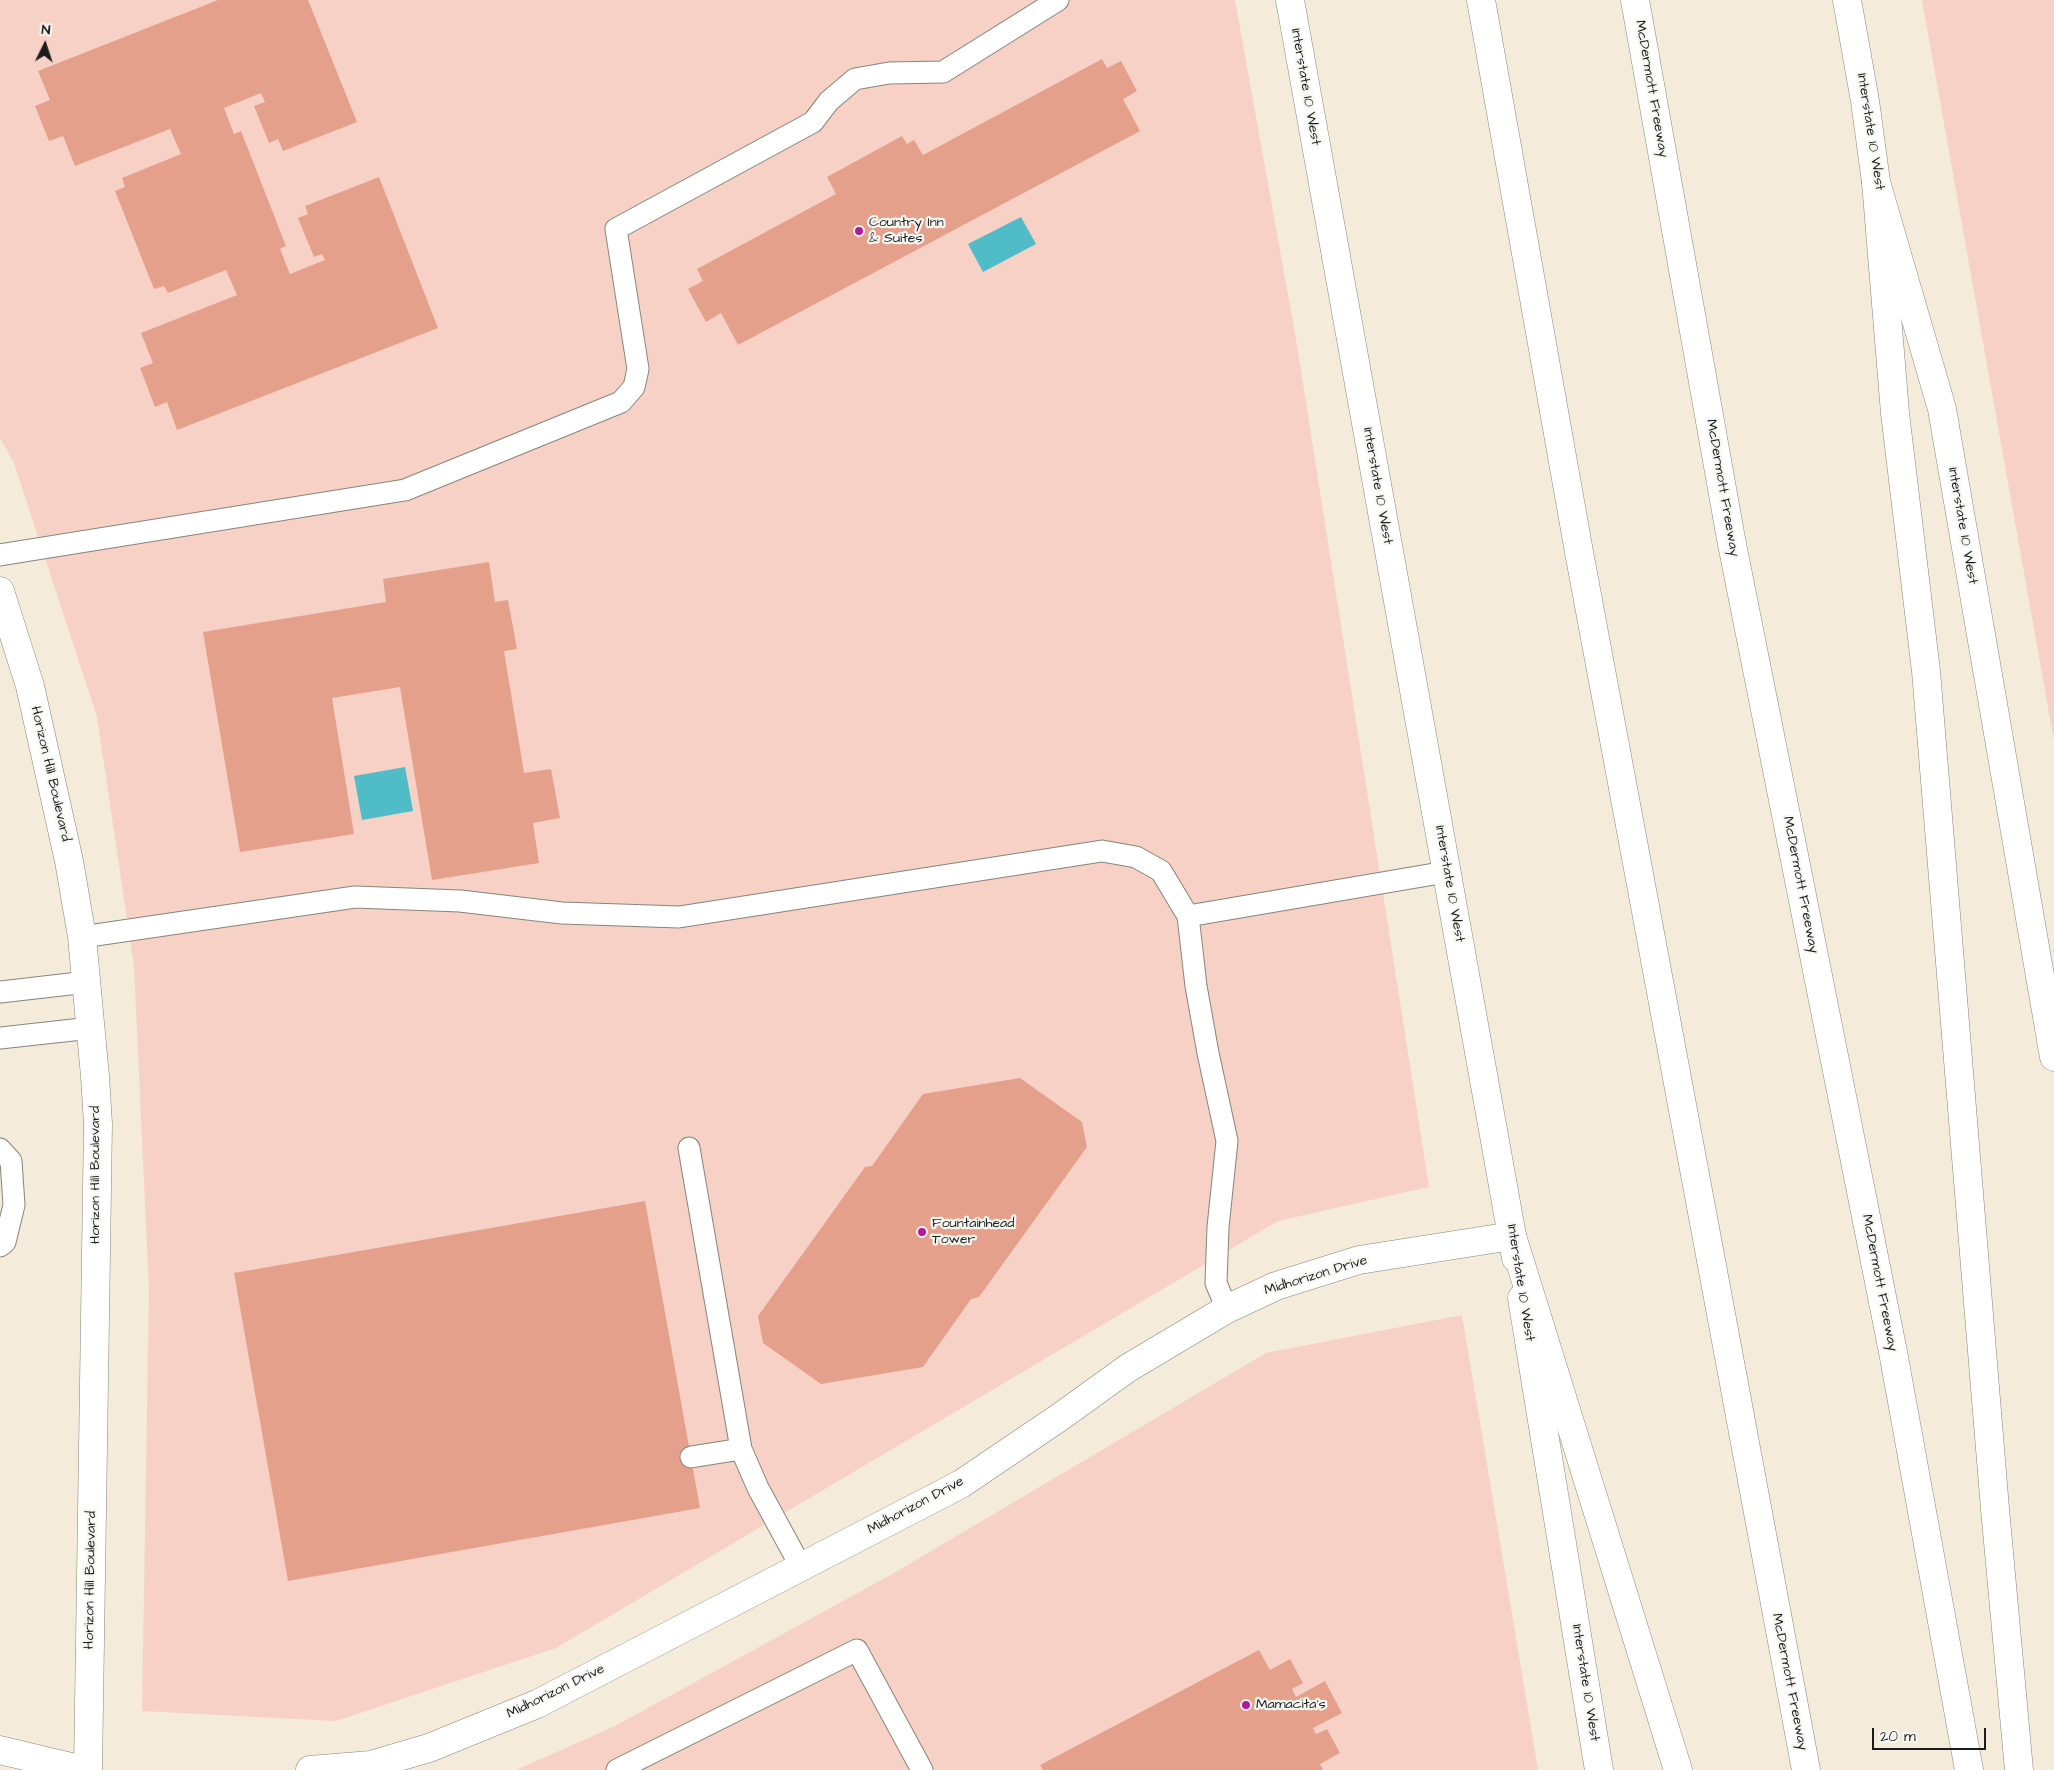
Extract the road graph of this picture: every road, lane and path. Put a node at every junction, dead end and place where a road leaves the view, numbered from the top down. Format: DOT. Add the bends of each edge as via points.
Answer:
graph roads {
  1 [pos="1058,0"];
  2 [pos="1290,0"];
  3 [pos="1481,0"];
  4 [pos="1635,0"];
  5 [pos="1847,0"];
  6 [pos="1876,182"];
  7 [pos="0,555"];
  8 [pos="0,591"];
  9 [pos="1446,872"];
  10 [pos="1188,916"];
  11 [pos="82,937"];
  12 [pos="87,982"];
  13 [pos="0,992"];
  14 [pos="91,1028"];
  15 [pos="0,1038"];
  16 [pos="2054,1057"];
  17 [pos="689,1148"];
  18 [pos="0,1149"];
  19 [pos="1512,1236"];
  20 [pos="0,1246"];
  21 [pos="1227,1309"];
  22 [pos="741,1449"];
  23 [pos="691,1457"];
  24 [pos="801,1567"];
  25 [pos="0,1750"];
  26 [pos="84,1770"];
  27 [pos="88,1770"];
  28 [pos="310,1770"];
  29 [pos="616,1770"];
  30 [pos="922,1770"];
  31 [pos="1599,1770"];
  32 [pos="1678,1770"];
  33 [pos="1806,1770"];
  34 [pos="1969,1770"];
  35 [pos="2019,1770"];
  1 -- 7 [label="lane" via="943,72 889,73 855,79 829,101 813,122 616,229 638,369 634,387 621,402 405,490"];
  2 -- 9 [label="main road, Interstate 10 West"];
  3 -- 33 [label="main road, McDermott Freeway" via="1579,552"];
  4 -- 34 [label="main road, McDermott Freeway" via="1731,539 1893,1352"];
  5 -- 6 [label="main road, Interstate 10 West"];
  6 -- 16 [label="main road, Interstate 10 West" via="1942,409"];
  6 -- 35 [label="main road" via="1895,413 1926,671"];
  8 -- 11 [label="main road, Horizon Hill Boulevard" via="30,686 69,861"];
  9 -- 10 [label="lane"];
  9 -- 19 [label="main road, Interstate 10 West"];
  10 -- 11 [label="lane" via="1161,871 1136,857 1102,851 679,917 562,913 460,901 355,897"];
  10 -- 21 [label="lane" via="1196,986 1228,1141 1218,1227 1216,1283"];
  11 -- 12 [label="main road, Horizon Hill Boulevard"];
  12 -- 13 [label="lane"];
  12 -- 14 [label="main road, Horizon Hill Boulevard"];
  14 -- 15 [label="lane"];
  14 -- 27 [label="main road, Horizon Hill Boulevard" via="98,1124"];
  17 -- 22 [label="lane"];
  18 -- 20 [label="lane" via="11,1161 14,1205"];
  19 -- 21 [label="main road, Midhorizon Drive" via="1359,1260 1276,1286"];
  19 -- 31 [label="main road, Interstate 10 West"];
  19 -- 32 [label="main road"];
  21 -- 24 [label="main road, Midhorizon Drive" via="1128,1368 961,1484"];
  22 -- 23 [label="lane"];
  22 -- 24 [label="lane" via="758,1488"];
  24 -- 28 [label="main road, Midhorizon Drive" via="528,1708 429,1748 370,1765"];
  25 -- 26 [label="main road"];
  29 -- 30 [label="lane" via="857,1650"];
}
